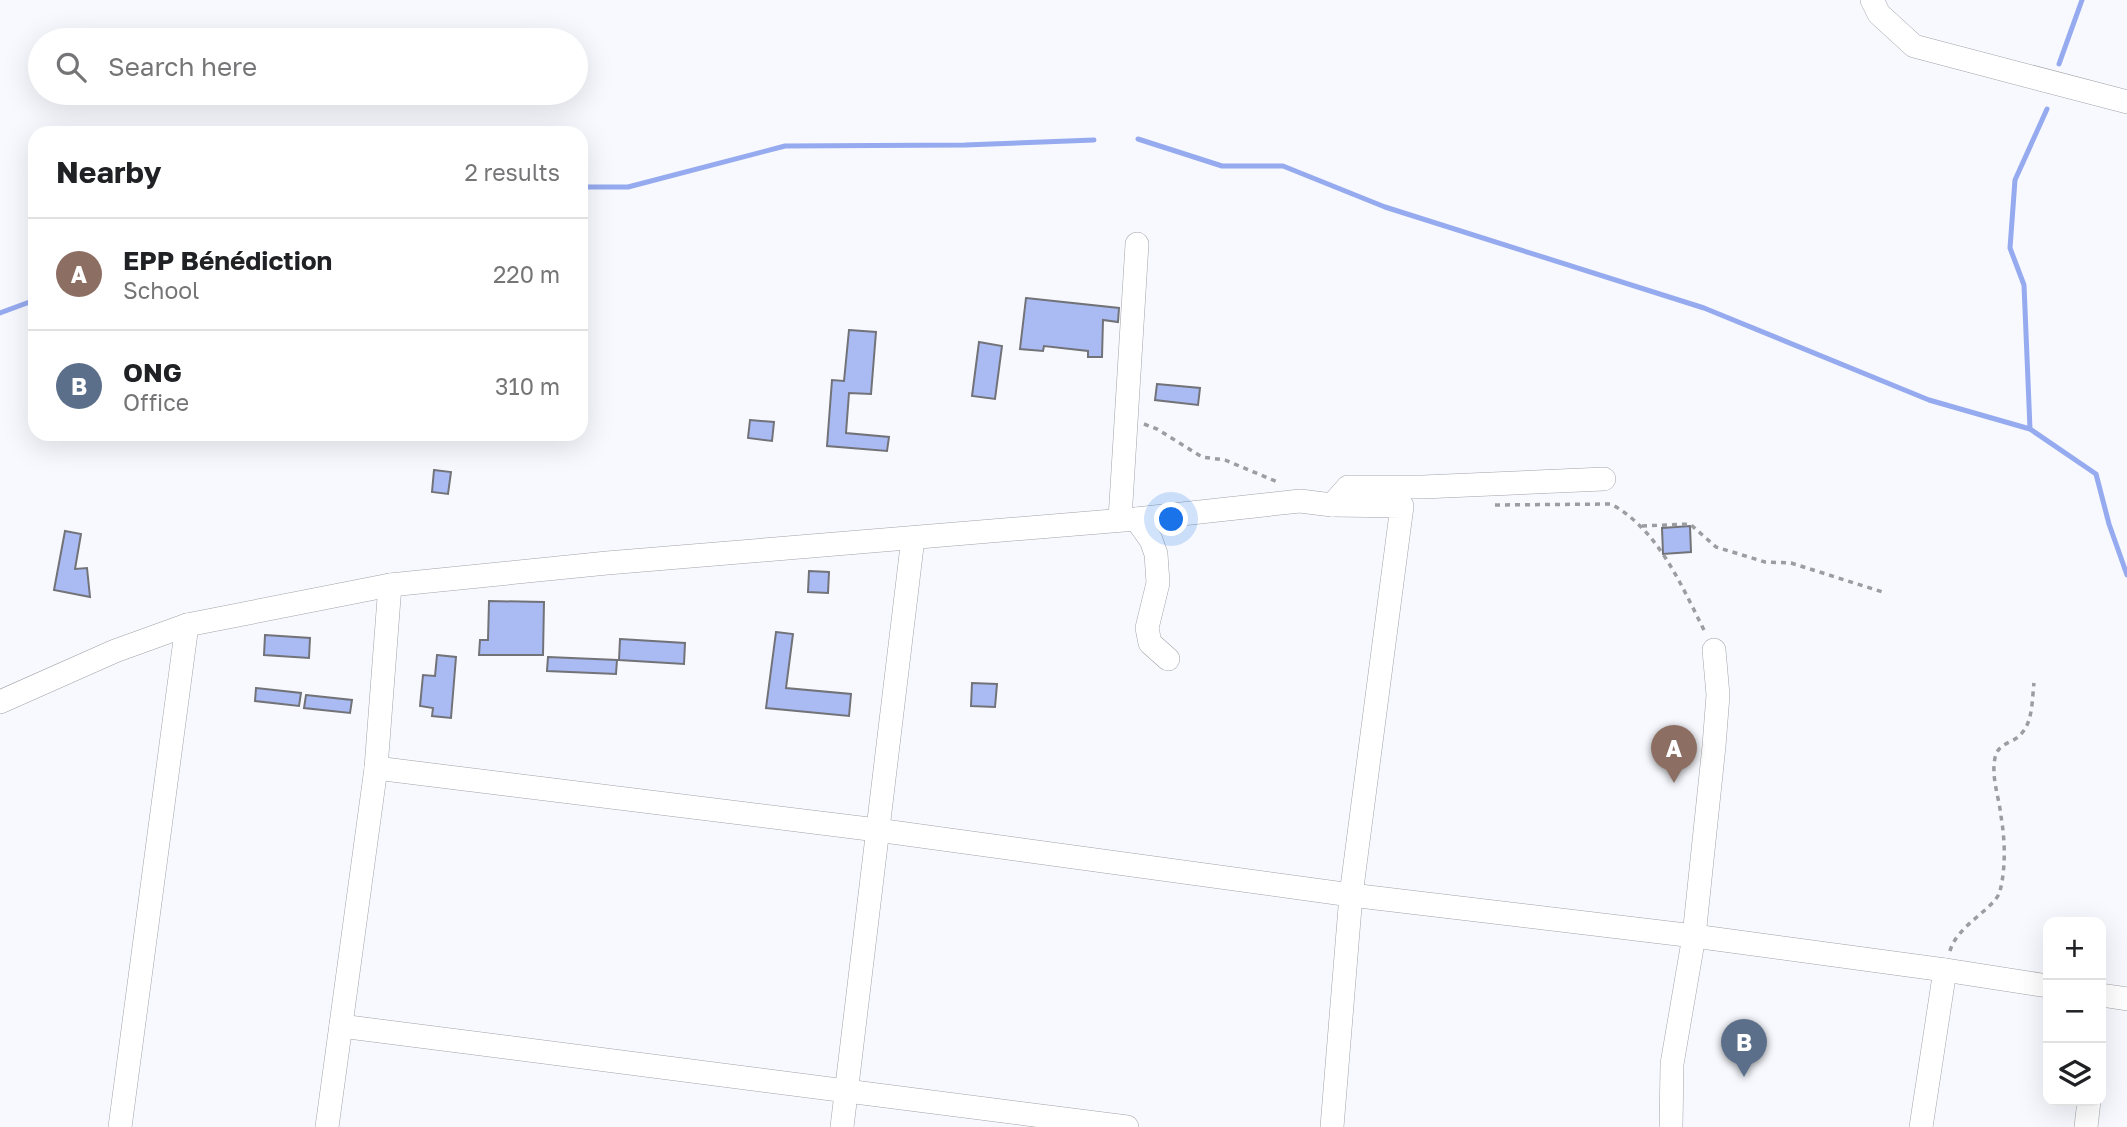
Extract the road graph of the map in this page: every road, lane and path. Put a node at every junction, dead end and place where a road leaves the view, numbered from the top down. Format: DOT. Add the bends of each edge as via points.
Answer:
graph roads {
  1 [pos="1872,0"];
  2 [pos="2127,102"];
  3 [pos="1137,244"];
  4 [pos="1126,418"];
  5 [pos="1604,479"];
  6 [pos="1300,501"];
  7 [pos="1332,505"];
  8 [pos="1485,505"];
  9 [pos="1128,519"];
  10 [pos="1642,526"];
  11 [pos="913,538"];
  12 [pos="390,585"];
  13 [pos="1886,593"];
  14 [pos="187,625"];
  15 [pos="1714,650"];
  16 [pos="97,659"];
  17 [pos="1168,659"];
  18 [pos="2034,683"];
  19 [pos="0,688"];
  20 [pos="0,702"];
  21 [pos="376,768"];
  22 [pos="877,830"];
  23 [pos="1351,895"];
  24 [pos="1694,936"];
  25 [pos="1945,970"];
  26 [pos="2043,985"];
  27 [pos="2127,999"];
  28 [pos="2106,1001"];
  29 [pos="341,1026"];
  30 [pos="846,1090"];
  31 [pos="2088,1106"];
  32 [pos="120,1127"];
  33 [pos="327,1127"];
  34 [pos="842,1127"];
  35 [pos="1127,1127"];
  36 [pos="1332,1127"];
  37 [pos="1671,1127"];
  38 [pos="1921,1127"];
  39 [pos="2086,1127"];
  1 -- 2 [label="street" via="1879,14 1914,46"];
  3 -- 4 [label="street"];
  4 -- 6 [label="path" via="1157,429 1202,457 1224,460 1284,485"];
  4 -- 9 [label="street"];
  5 -- 7 [label="street" via="1348,487"];
  6 -- 7 [label="street"];
  6 -- 9 [label="street"];
  7 -- 23 [label="street" via="1402,506"];
  8 -- 10 [label="path" via="1611,505"];
  9 -- 11 [label="street"];
  9 -- 17 [label="street" via="1151,540 1156,554 1158,583 1147,628 1150,643"];
  10 -- 13 [label="path" via="1690,524 1716,547 1765,562 1791,563"];
  10 -- 15 [label="path" via="1681,585"];
  11 -- 12 [label="street"];
  11 -- 22 [label="street"];
  12 -- 14 [label="street"];
  12 -- 21 [label="street"];
  14 -- 16 [label="street"];
  14 -- 32 [label="street"];
  15 -- 24 [label="street" via="1718,695"];
  16 -- 19 [label="street"];
  16 -- 20 [label="street"];
  18 -- 25 [label="path" via="2030,718 2021,735 2003,744 1995,755 2004,861 1999,894 1953,939"];
  21 -- 22 [label="street"];
  21 -- 29 [label="street"];
  22 -- 23 [label="street"];
  22 -- 30 [label="street"];
  23 -- 24 [label="street"];
  23 -- 36 [label="street"];
  24 -- 25 [label="street"];
  24 -- 37 [label="street" via="1672,1064"];
  25 -- 26 [label="street"];
  25 -- 38 [label="street"];
  27 -- 28 [label="street"];
  29 -- 30 [label="street"];
  29 -- 33 [label="street"];
  30 -- 34 [label="street"];
  30 -- 35 [label="street"];
  31 -- 39 [label="street"];
}
